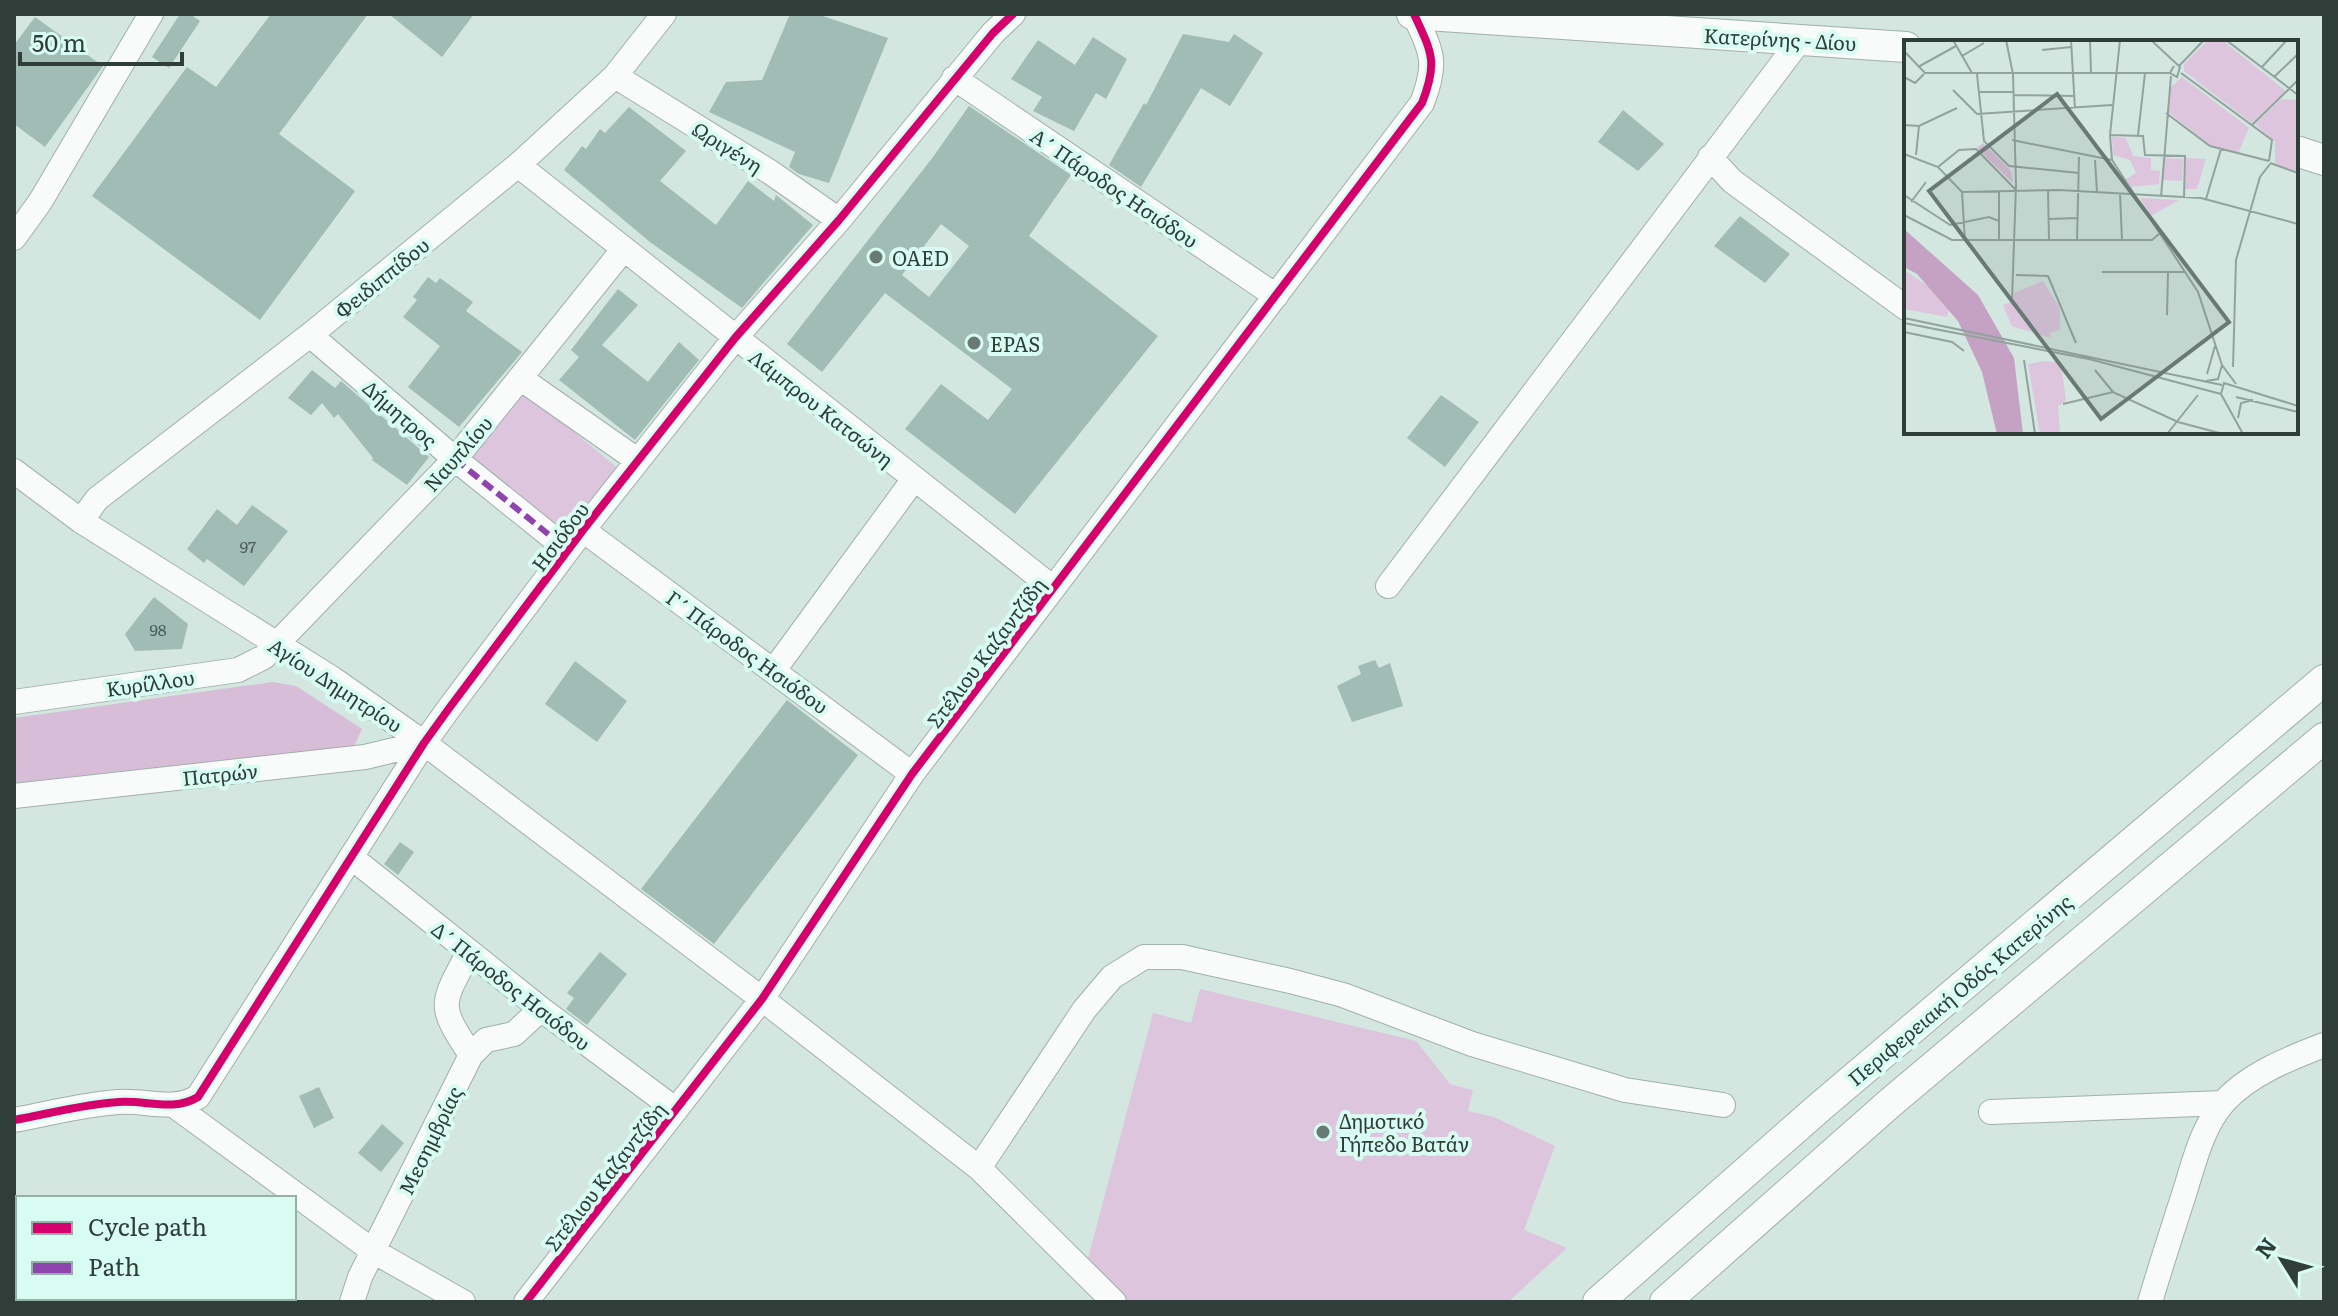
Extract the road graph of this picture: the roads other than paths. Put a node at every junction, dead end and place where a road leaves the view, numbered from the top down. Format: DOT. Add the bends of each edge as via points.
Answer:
graph roads {
  1 [pos="151,14"];
  2 [pos="664,14"];
  3 [pos="1013,14"];
  4 [pos="1413,14"];
  5 [pos="1800,40"];
  6 [pos="1904,47"];
  7 [pos="615,76"];
  8 [pos="954,78"];
  9 [pos="2298,152"];
  10 [pos="1710,157"];
  11 [pos="2324,160"];
  12 [pos="518,165"];
  13 [pos="839,220"];
  14 [pos="14,238"];
  15 [pos="623,250"];
  16 [pos="1276,296"];
  17 [pos="1904,307"];
  18 [pos="310,335"];
  19 [pos="735,338"];
  20 [pos="520,378"];
  21 [pos="455,459"];
  22 [pos="637,460"];
  23 [pos="14,471"];
  24 [pos="914,479"];
  25 [pos="81,521"];
  26 [pos="583,530"];
  27 [pos="568,550"];
  28 [pos="1388,586"];
  29 [pos="1053,588"];
  30 [pos="278,645"];
  31 [pos="774,670"];
  32 [pos="2324,680"];
  33 [pos="14,702"];
  34 [pos="2324,738"];
  35 [pos="424,743"];
  36 [pos="912,774"];
  37 [pos="14,796"];
  38 [pos="351,857"];
  39 [pos="469,952"];
  40 [pos="762,999"];
  41 [pos="541,1009"];
  42 [pos="2324,1045"];
  43 [pos="471,1055"];
  44 [pos="2223,1103"];
  45 [pos="1723,1105"];
  46 [pos="175,1106"];
  47 [pos="676,1110"];
  48 [pos="1991,1112"];
  49 [pos="14,1120"];
  50 [pos="979,1168"];
  51 [pos="373,1251"];
  52 [pos="352,1302"];
  53 [pos="463,1302"];
  54 [pos="526,1302"];
  55 [pos="1114,1302"];
  56 [pos="1598,1302"];
  57 [pos="1665,1302"];
  58 [pos="2150,1302"];
  1 -- 14 [label="street"];
  2 -- 7 [label="street, Φειδιππίδου"];
  3 -- 8 [label="street, Ησιόδου"];
  4 -- 5 [label="main road, Κατερίνης - Δίου"];
  4 -- 16 [label="street, Στέλιου Καζαντζίδη" via="1432,58 1432,77 1422,103"];
  5 -- 6 [label="main road, Κατερίνης - Δίου"];
  5 -- 10 [label="street"];
  7 -- 12 [label="street, Φειδιππίδου"];
  7 -- 13 [label="street, Ωριγένη"];
  8 -- 13 [label="street, Ησιόδου"];
  8 -- 16 [label="street, Α΄ Πάροδος Ησιόδου"];
  9 -- 11 [label="main road"];
  10 -- 17 [label="street" via="1732,181"];
  10 -- 28 [label="street"];
  12 -- 15 [label="street, Λάμπρου Κατσώνη"];
  12 -- 18 [label="street, Φειδιππίδου"];
  13 -- 19 [label="street, Ησιόδου"];
  15 -- 19 [label="street, Λάμπρου Κατσώνη"];
  15 -- 20 [label="street, Ναυπλίου"];
  16 -- 29 [label="street, Στέλιου Καζαντζίδη"];
  18 -- 21 [label="street, Δήμητρος"];
  18 -- 25 [label="street, Φειδιππίδου" via="97,499"];
  19 -- 22 [label="street, Ησιόδου"];
  19 -- 24 [label="street, Λάμπρου Κατσώνη"];
  20 -- 21 [label="street, Ναυπλίου"];
  20 -- 22 [label="street"];
  21 -- 27 [label="street, Δήμητρος"];
  21 -- 30 [label="street, Ναυπλίου"];
  22 -- 26 [label="street, Ησιόδου"];
  23 -- 25 [label="street, Αγίου Δημητρίου"];
  24 -- 29 [label="street, Λάμπρου Κατσώνη"];
  24 -- 31 [label="street"];
  25 -- 30 [label="street, Αγίου Δημητρίου"];
  26 -- 27 [label="street, Ησιόδου"];
  26 -- 31 [label="street, Γ΄ Πάροδος Ησιόδου"];
  27 -- 35 [label="street, Ησιόδου"];
  29 -- 36 [label="street, Στέλιου Καζαντζίδη"];
  30 -- 33 [label="street, Κυρίλλου" via="238,670"];
  30 -- 35 [label="street, Αγίου Δημητρίου"];
  31 -- 36 [label="street, Γ΄ Πάροδος Ησιόδου"];
  32 -- 56 [label="main road, Περιφερειακή Οδός Κατερίνης"];
  34 -- 57 [label="main road" via="1890,1103"];
  35 -- 37 [label="street, Πατρών" via="365,757"];
  35 -- 38 [label="street, Ησιόδου"];
  35 -- 40 [label="street, Αγίου Δημητρίου"];
  36 -- 40 [label="street, Στέλιου Καζαντζίδη"];
  38 -- 39 [label="street, Δ΄ Πάροδος Ησιόδου"];
  38 -- 46 [label="street, Ησιόδου" via="198,1097"];
  39 -- 41 [label="street, Δ΄ Πάροδος Ησιόδου"];
  39 -- 43 [label="street" via="445,1000 448,1021"];
  40 -- 47 [label="street, Στέλιου Καζαντζίδη"];
  40 -- 50 [label="street, Αγίου Δημητρίου"];
  41 -- 43 [label="street" via="514,1034 486,1040"];
  41 -- 47 [label="street, Δ΄ Πάροδος Ησιόδου"];
  42 -- 44 [label="street" via="2251,1080"];
  43 -- 51 [label="street, Μεσημβρίας"];
  44 -- 48 [label="street"];
  44 -- 58 [label="street" via="2197,1155"];
  45 -- 50 [label="street" via="1625,1090 1290,981 1182,957 1144,957 1112,977 1084,1010"];
  46 -- 49 [label="street" via="119,1102"];
  46 -- 51 [label="street"];
  47 -- 54 [label="street, Στέλιου Καζαντζίδη"];
  50 -- 55 [label="street, Αγίου Δημητρίου"];
  51 -- 52 [label="street, Μεσημβρίας"];
  51 -- 53 [label="street"];
}
